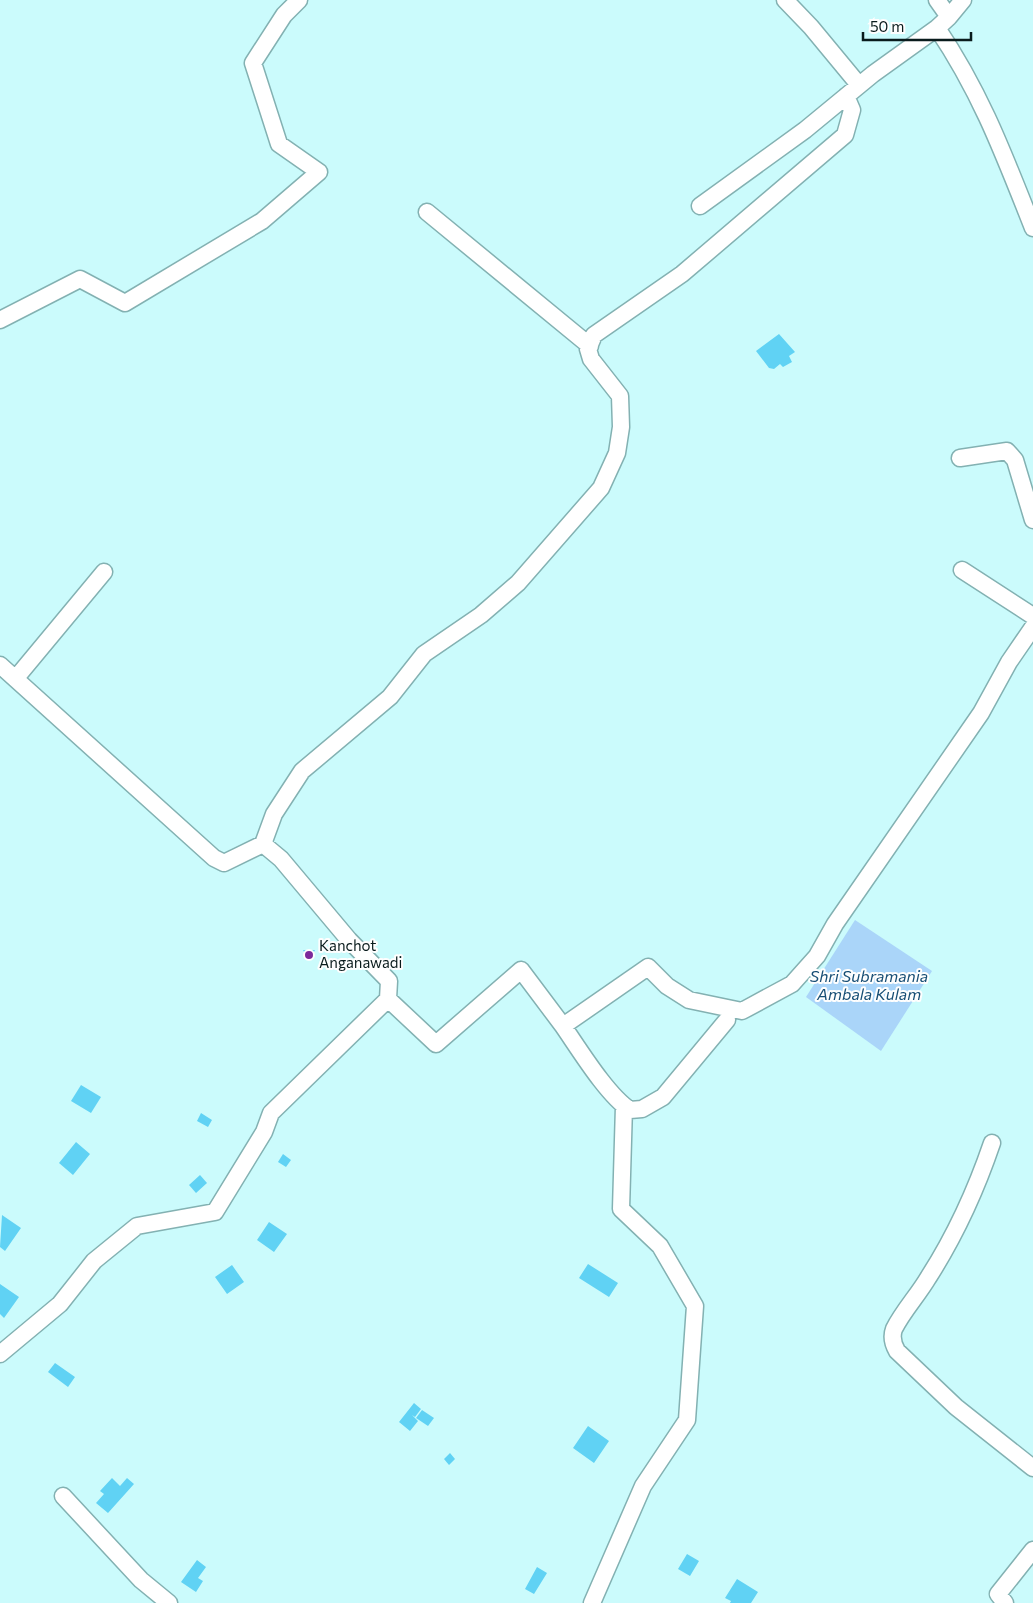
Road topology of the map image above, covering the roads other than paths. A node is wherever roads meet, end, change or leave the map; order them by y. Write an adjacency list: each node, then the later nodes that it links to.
1 (299, 0): 11 (street)
2 (785, 0): 6 (street)
3 (937, 0): 5 (street)
4 (963, 0): 5 (street)
5 (943, 22): 6 (street); 10 (street)
6 (859, 85): 7 (street)
7 (846, 96): 8 (street); 12 (street)
8 (700, 206)
9 (427, 212): 12 (street)
10 (1033, 228)
11 (0, 320)
12 (590, 346): 21 (street)
13 (960, 458): 14 (street)
14 (1033, 520)
15 (962, 570): 17 (street)
16 (104, 572): 20 (street)
17 (1033, 616)
18 (1033, 627): 24 (street)
19 (0, 665): 20 (street)
20 (16, 678): 21 (street)
21 (262, 844): 22 (street)
22 (388, 999): 24 (street); 27 (street)
23 (727, 1020): 25 (street)
24 (562, 1026): 25 (street)
25 (624, 1106): 32 (street)
26 (992, 1143): 28 (street)
27 (0, 1354)
28 (1033, 1468)
29 (63, 1496): 31 (street)
30 (1033, 1550): 33 (street)
31 (169, 1603)
32 (592, 1603)
33 (1005, 1603)

